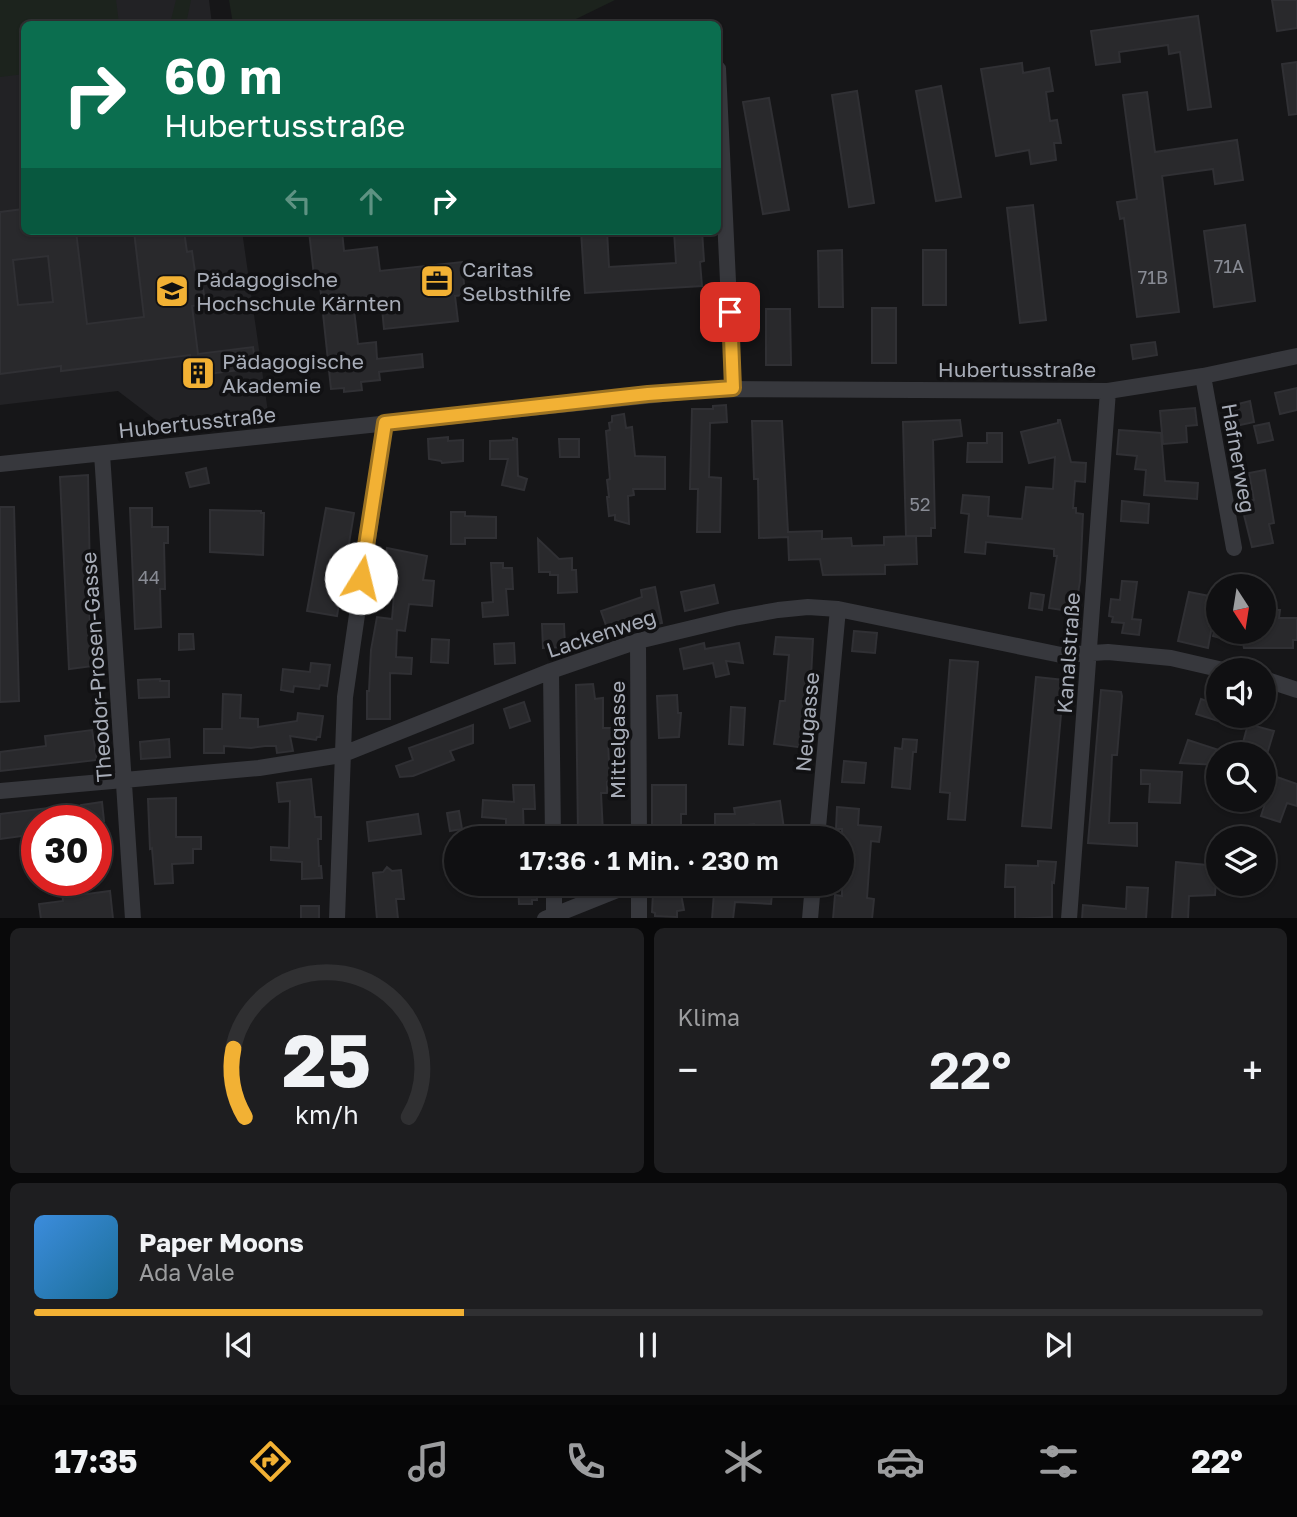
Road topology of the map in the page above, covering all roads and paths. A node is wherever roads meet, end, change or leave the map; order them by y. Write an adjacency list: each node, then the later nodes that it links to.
1 (721, 133): 4 (street)
2 (1297, 356): 3 (street, Hubertusstraße)
3 (1203, 376): 5 (street, Hubertusstraße); 9 (street, Hafnerweg)
4 (733, 388): 5 (street, Hubertusstraße); 6 (street, Hubertusstraße)
5 (1108, 391): 12 (street, Kanalstraße)
6 (385, 423): 7 (street, Hubertusstraße); 17 (street)
7 (102, 454): 8 (street, Hubertusstraße); 18 (street, Theodor-Prosen-Gasse)
8 (0, 464)
9 (1234, 548)
10 (838, 609): 11 (street, Lackenweg); 12 (street, Lackenweg); 22 (street, Neugasse)
11 (638, 640): 14 (street, Lackenweg); 21 (street, Mittelgasse)
12 (1088, 654): 13 (street, Lackenweg); 32 (street, Kanalstraße)
13 (1206, 666)
14 (551, 671): 17 (street, Lackenweg); 20 (street)
15 (1276, 683): 16 (street)
16 (1297, 690)
17 (341, 755): 18 (street, Lackenweg); 29 (street)
18 (125, 780): 19 (street, Lackenweg); 28 (street, Theodor-Prosen-Gasse)
19 (0, 791)
20 (553, 826)
21 (639, 826)
22 (818, 826)
23 (553, 896): 27 (street)
24 (603, 896): 27 (street)
25 (639, 896): 30 (street)
26 (812, 896): 31 (street)
27 (551, 917)
28 (133, 918)
29 (337, 918)
30 (639, 918)
31 (810, 918)
32 (1069, 918)

